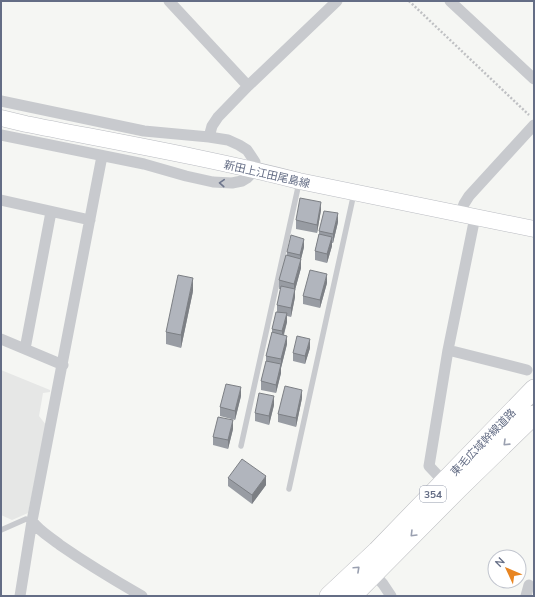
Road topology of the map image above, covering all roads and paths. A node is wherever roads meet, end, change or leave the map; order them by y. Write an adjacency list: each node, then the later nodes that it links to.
1 (169, 1): 6 (street)
2 (337, 1): 6 (street)
3 (409, 1): 9 (path)
4 (450, 1): 5 (street)
5 (534, 79)
6 (248, 86): 12 (street)
7 (1, 101): 12 (street)
8 (1, 118): 14 (main road, 新田上江田尾島線)
9 (534, 119)
10 (534, 125): 19 (street)
11 (1, 135): 13 (street)
12 (209, 137): 14 (street)
13 (102, 156): 14 (street, one-way to 13); 20 (street)
14 (255, 170): 15 (main road, 新田上江田尾島線)
15 (299, 181): 16 (main road, 新田上江田尾島線); 29 (lane)
16 (354, 192): 19 (main road, 新田上江田尾島線); 31 (lane)
17 (1, 200): 18 (street)
18 (51, 212): 20 (street); 23 (street)
19 (468, 215): 21 (main road, 新田上江田尾島線); 24 (street)
20 (90, 220): 25 (street)
21 (534, 229)
22 (1, 339): 23 (street)
23 (25, 349): 25 (street)
24 (448, 350): 26 (street); 30 (street)
25 (63, 364): 32 (street)
26 (527, 370)
27 (534, 390): 30 (highway, 東毛広域幹線道路 / 354)
28 (534, 416): 34 (highway, 東毛広域幹線道路 / 354, one-way to 34)
29 (241, 446)
30 (444, 482): 38 (highway, 東毛広域幹線道路 / 354, one-way to 30)
31 (289, 489)
32 (32, 521): 33 (lane); 36 (street); 37 (street)
33 (1, 530)
34 (374, 574): 39 (highway, 東毛広域幹線道路 / 354); 40 (street)
35 (529, 585): 41 (street)
36 (20, 596)
37 (142, 596)
38 (329, 596)
39 (352, 596)
40 (391, 596)
41 (526, 596)

